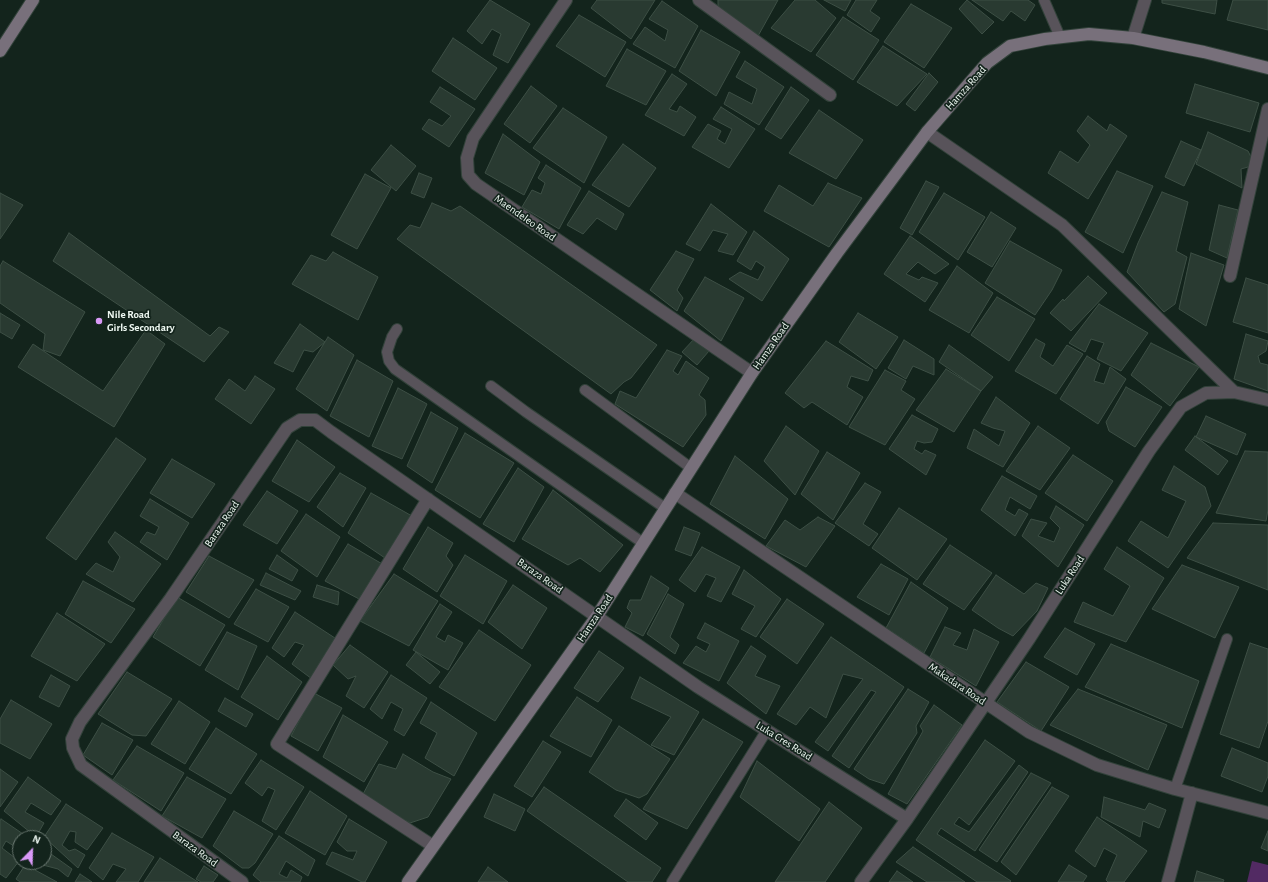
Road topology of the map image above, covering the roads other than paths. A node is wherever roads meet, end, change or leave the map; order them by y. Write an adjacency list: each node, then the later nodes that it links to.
1 (33, 0): 8 (street)
2 (566, 0): 15 (street, Maendeleo Road)
3 (698, 0): 10 (street)
4 (1044, 0): 6 (lane)
5 (1145, 0): 7 (street)
6 (1060, 37): 7 (street, Hamza Road); 12 (street, Hamza Road)
7 (1133, 38): 9 (street, Hamza Road)
8 (0, 51)
9 (1268, 68)
10 (830, 95)
11 (1268, 109): 13 (street)
12 (927, 132): 15 (street, Hamza Road); 18 (street)
13 (1230, 276)
14 (397, 329): 24 (lane)
15 (752, 373): 20 (street, Hamza Road)
16 (490, 386): 23 (lane)
17 (585, 390): 20 (lane)
18 (1234, 392): 19 (street, Luka Road); 27 (street, Luka Road)
19 (1268, 400)
20 (691, 468): 21 (street, Hamza Road)
21 (675, 493): 23 (street, Hamza Road); 27 (street, Makadara Road)
22 (428, 499): 25 (street, Baraza Road); 33 (street); 34 (street, Baraza Road)
23 (666, 508): 24 (street, Hamza Road)
24 (643, 543): 25 (street, Hamza Road)
25 (597, 616): 28 (street, Luka Cres Road); 33 (street, Hamza Road)
26 (1227, 639): 29 (lane)
27 (985, 703): 29 (street, Makadara Road); 32 (street, Luka Road)
28 (767, 730): 32 (street, Luka Cres Road); 36 (lane)
29 (1175, 789): 30 (street, Makadara Road)
30 (1192, 793): 31 (street, Makadara Road); 38 (street)
31 (1268, 813)
32 (907, 819): 37 (street)
33 (433, 846): 35 (street, Hamza Road)
34 (242, 882)
35 (408, 882)
36 (672, 882)
37 (861, 882)
38 (1168, 882)

